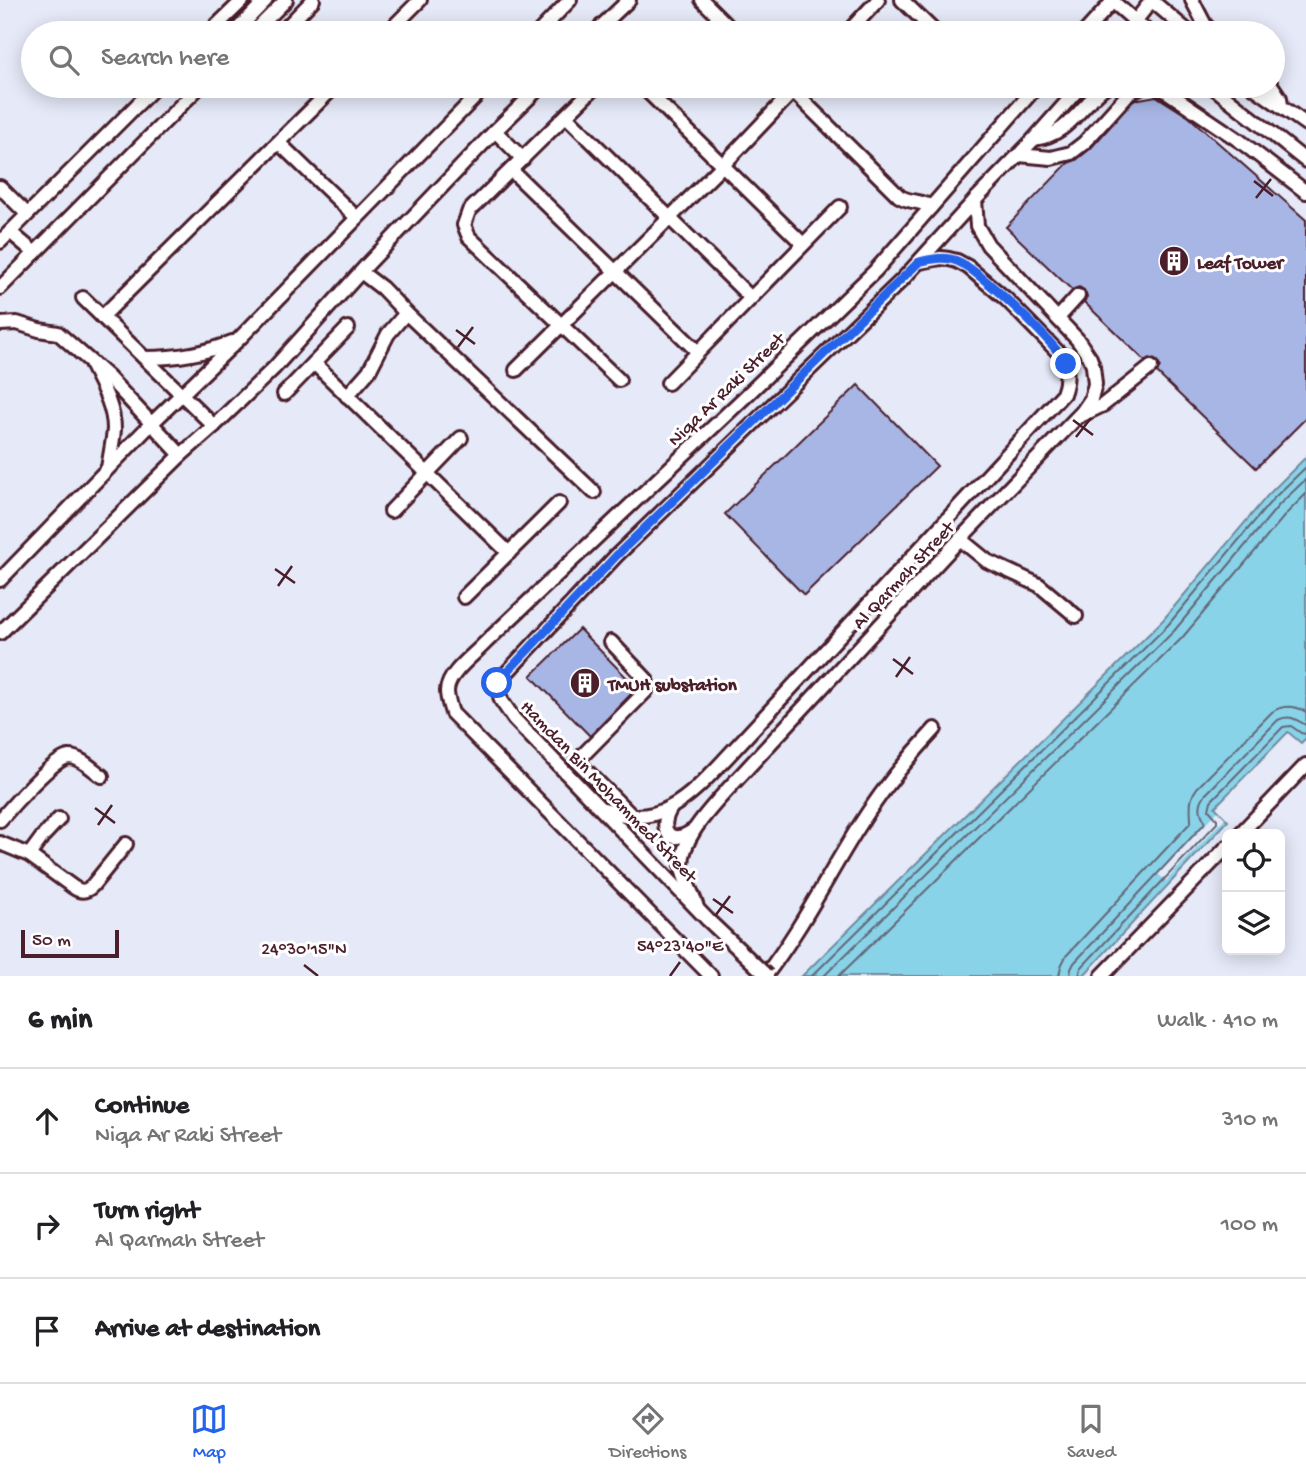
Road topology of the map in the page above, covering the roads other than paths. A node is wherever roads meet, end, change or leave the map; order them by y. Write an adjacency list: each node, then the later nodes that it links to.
1 (243, 0): 14 (street)
2 (266, 0): 15 (street)
3 (286, 0): 16 (street)
4 (313, 0): 17 (street)
5 (420, 0): 18 (street)
6 (570, 0): 19 (street)
7 (629, 0): 20 (street)
8 (702, 0): 21 (street)
9 (878, 0): 22 (street)
10 (902, 0): 23 (street)
11 (1151, 0): 26 (street); 27 (street)
12 (1192, 0): 28 (street)
13 (1112, 1): 24 (street); 25 (street)
14 (221, 21)
15 (246, 21)
16 (265, 21)
17 (293, 21)
18 (399, 21)
19 (550, 21)
20 (607, 21)
21 (723, 21)
22 (858, 21)
23 (924, 21)
24 (1094, 21)
25 (1134, 21)
26 (1136, 21)
27 (1176, 21)
28 (1203, 21)
29 (144, 98): 62 (street)
30 (188, 98): 68 (street)
31 (323, 98): 51 (street)
32 (474, 98): 63 (street)
33 (529, 98): 49 (street)
34 (584, 98): 47 (street)
35 (654, 98): 55 (street)
36 (784, 98): 55 (street)
37 (803, 98): 61 (street)
38 (1027, 98): 61 (street, Niqa Ar Raki Street)
39 (1070, 98): 50 (street)
40 (1094, 98): 50 (street)
41 (1124, 98): 52 (street)
42 (1176, 98): 58 (street)
43 (1227, 98): 54 (street)
44 (1269, 98): 46 (street)
45 (1280, 98): 46 (street)
46 (1281, 106): 48 (street)
47 (566, 116): 53 (street); 64 (street)
48 (1306, 124)
49 (495, 131): 53 (street); 70 (street)
50 (1034, 139): 52 (street)
51 (279, 143): 63 (street); 79 (street)
52 (1019, 155): 59 (street)
53 (523, 159): 56 (street)
54 (1306, 161)
55 (723, 165): 64 (street); 67 (street)
56 (511, 170): 71 (street); 82 (street)
57 (0, 187): 62 (street)
58 (1306, 192)
59 (975, 200): 69 (street); 72 (street, Al Qarmah Street)
60 (840, 207): 67 (street)
61 (932, 208): 128 (street, Niqa Ar Raki Street)
62 (27, 214): 65 (street)
63 (357, 218): 84 (street)
64 (670, 218): 71 (street); 76 (street)
65 (10, 232): 66 (street); 68 (street)
66 (0, 242)
67 (803, 244): 76 (street)
68 (34, 253): 73 (street)
69 (919, 262): 77 (street, Al Qarmah Street); 117 (street, Hamdan Bin Mohammed Street)
70 (363, 269): 78 (street); 98 (street)
71 (616, 272): 82 (street); 85 (street)
72 (1004, 275): 77 (street, Al Qarmah Street); 80 (street, Al Qarmah Street)
73 (1, 286)
74 (1078, 296): 80 (street)
75 (83, 298): 79 (street)
76 (751, 298): 85 (street)
77 (1006, 299): 116 (street, Al Qarmah Street)
78 (406, 313): 95 (street); 103 (street)
79 (102, 317): 86 (street)
80 (1058, 318): 96 (street, Al Qarmah Street)
81 (0, 324): 87 (street)
82 (562, 325): 90 (street); 91 (street)
83 (348, 328): 88 (street)
84 (239, 339): 86 (street); 93 (street)
85 (698, 352): 92 (street)
86 (145, 358): 93 (street)
87 (89, 360): 97 (street); 101 (street)
88 (314, 363): 94 (street); 95 (street)
89 (1151, 367): 96 (street)
90 (516, 370)
91 (619, 380)
92 (668, 383)
93 (182, 394): 97 (street); 98 (street)
94 (284, 394)
95 (347, 396): 102 (street)
96 (1076, 417): 106 (street, Al Qarmah Street)
97 (152, 423): 100 (street); 101 (street)
98 (214, 426): 100 (street)
99 (461, 438): 102 (street)
100 (181, 455): 111 (street)
101 (108, 468): 108 (street)
102 (427, 473): 105 (street); 107 (street)
103 (594, 492)
104 (559, 503): 107 (street)
105 (391, 511)
106 (960, 539): 110 (street); 122 (street, Al Qarmah Street)
107 (509, 553): 109 (street)
108 (0, 580)
109 (464, 597)
110 (1076, 616)
111 (0, 633)
112 (611, 642): 118 (street)
113 (935, 729): 129 (street)
114 (1306, 765): 121 (street)
115 (102, 776): 120 (street)
116 (671, 808): 118 (street, Al Qarmah Street); 122 (street)
117 (602, 809): 118 (street, Al Qarmah Street); 127 (street, Hamdan Bin Mohammed Street)
118 (633, 817)
119 (59, 818): 126 (street)
120 (0, 820)
121 (1245, 829)
122 (695, 830): 127 (street, Al Qarmah Street)
123 (0, 843): 126 (street)
124 (126, 844): 126 (street)
125 (1222, 852): 130 (street)
126 (29, 855)
127 (698, 910): 129 (street, Hamdan Bin Mohammed Street, bridge)
128 (710, 976)
129 (766, 976)
130 (1102, 976)

